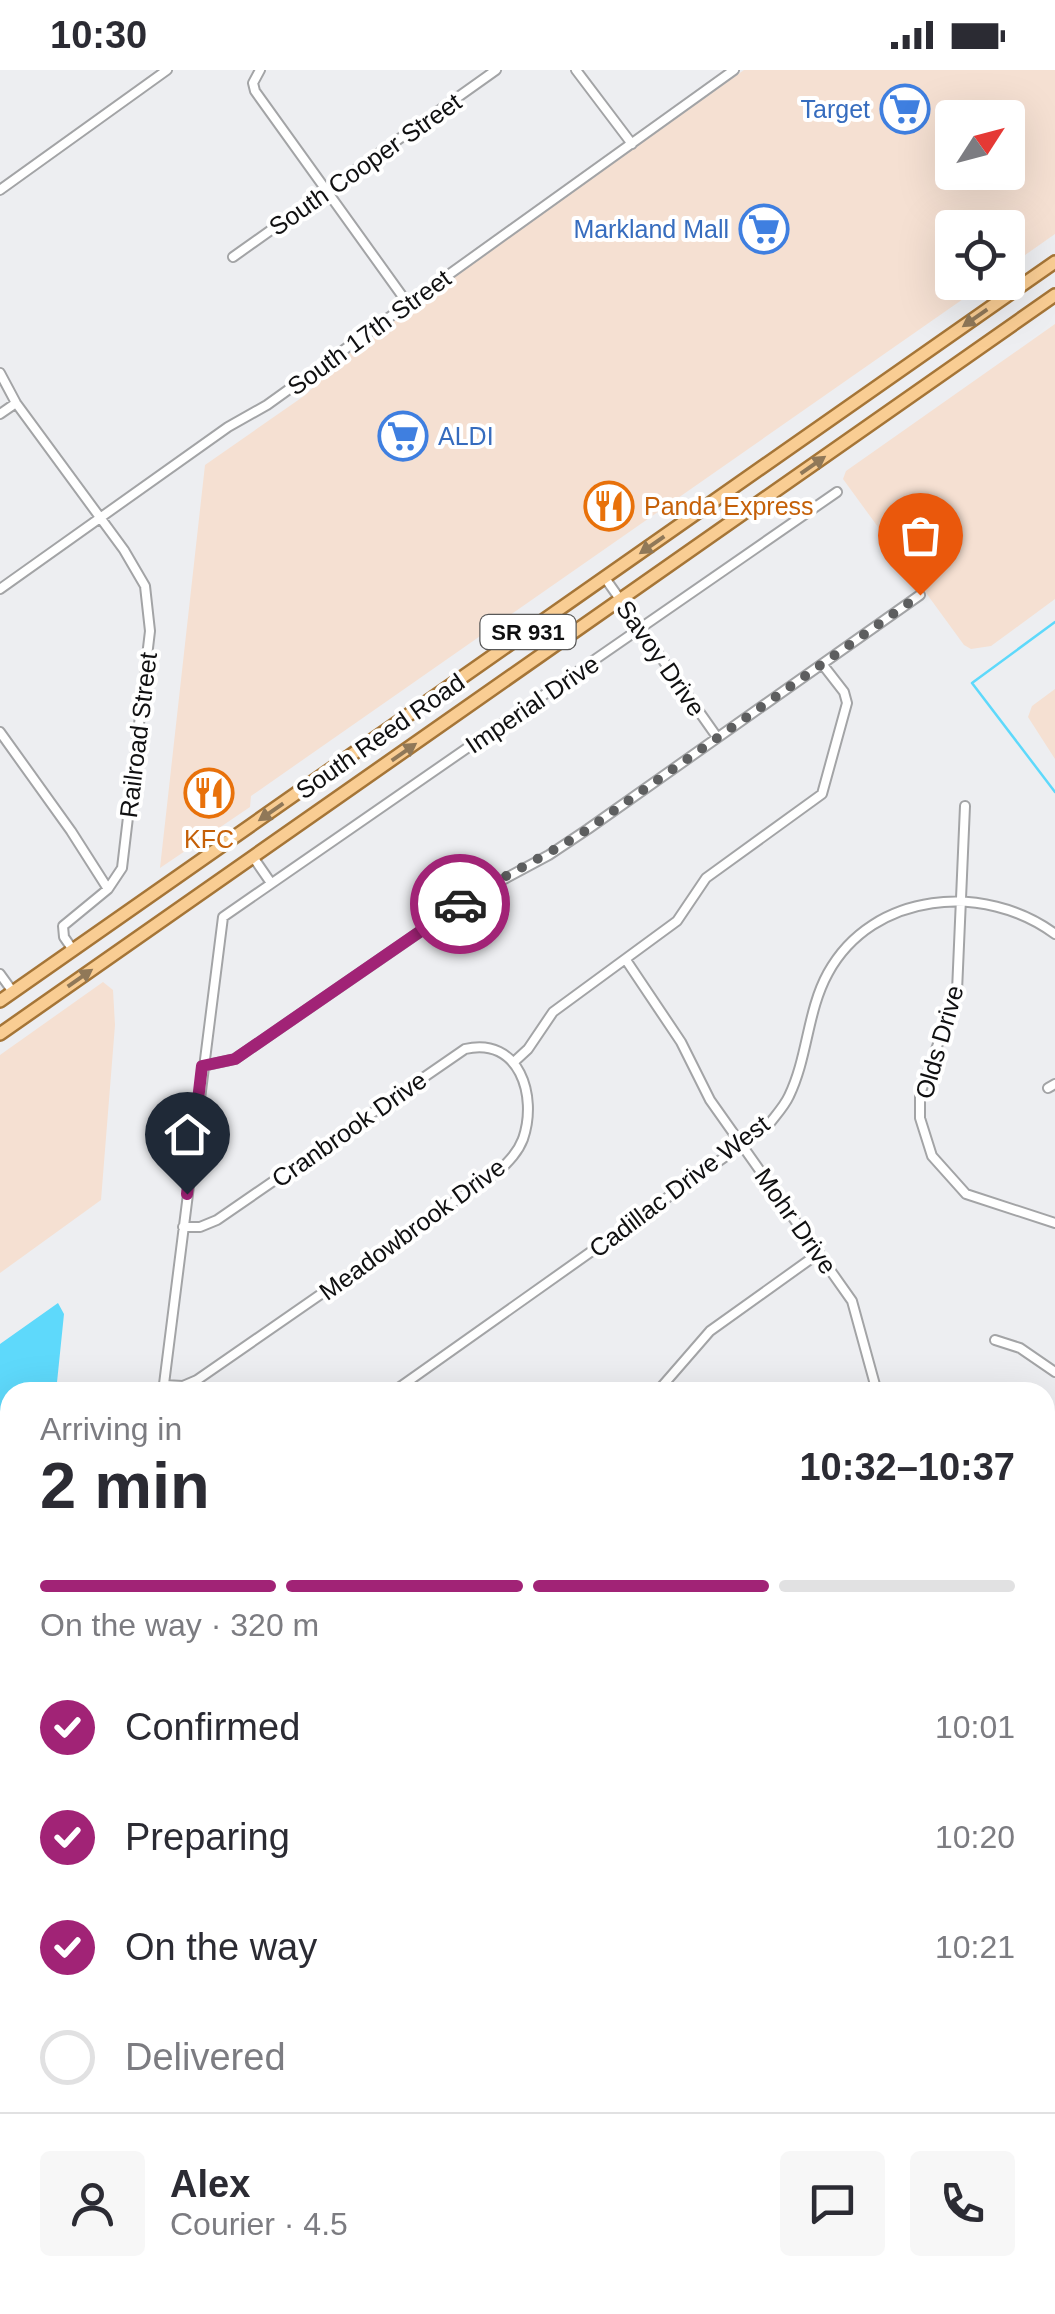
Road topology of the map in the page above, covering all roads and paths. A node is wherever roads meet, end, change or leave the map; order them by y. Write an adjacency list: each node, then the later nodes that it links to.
1 (167, 70): 7 (street)
2 (260, 70): 8 (street)
3 (496, 70): 8 (street, South Cooper Street)
4 (576, 70): 6 (street)
5 (734, 70): 6 (street, South 17th Street)
6 (632, 144): 12 (street, South 17th Street)
7 (0, 190)
8 (326, 192): 9 (street, South Cooper Street); 12 (street)
9 (233, 257)
10 (1055, 262): 18 (main road, South Reed Road / SR 931, one-way to 18)
11 (1055, 295): 21 (main road, South Reed Road / SR 931, one-way to 11)
12 (408, 304): 17 (street, South 17th Street)
13 (0, 373): 14 (street)
14 (16, 402): 15 (street); 17 (street)
15 (0, 414)
16 (837, 492): 22 (street, Imperial Drive)
17 (100, 518): 19 (street, South 17th Street); 29 (street, Railroad Street)
18 (605, 578): 21 (street, Savoy Drive); 32 (main road, South Reed Road / SR 931, one-way to 32)
19 (0, 588)
20 (920, 595): 23 (street)
21 (620, 600): 22 (street, Savoy Drive); 27 (main road, South Reed Road / SR 931, one-way to 21)
22 (640, 630): 25 (street, Savoy Drive); 28 (street, Imperial Drive)
23 (823, 665): 25 (street); 33 (street)
24 (0, 732): 29 (street)
25 (717, 737): 39 (street)
26 (965, 806): 30 (street, Olds Drive)
27 (253, 857): 28 (street); 37 (main road, South Reed Road / SR 931, one-way to 27)
28 (271, 883): 39 (street, Imperial Drive)
29 (108, 889): 32 (street)
30 (960, 900): 31 (street, Cadillac Drive West); 40 (street, Cadillac Drive West); 41 (street, Olds Drive)
31 (1055, 934)
32 (73, 950): 35 (main road, South Reed Road / SR 931)
33 (626, 960): 38 (street); 40 (street, Mohr Drive)
34 (0, 974): 35 (street)
35 (13, 992): 36 (main road, South Reed Road / SR 931)
36 (0, 1002)
37 (0, 1034)
38 (515, 1061): 42 (street, Cranbrook Drive); 47 (street, Meadowbrook Drive)
39 (202, 1066): 42 (street)
40 (743, 1146): 43 (street, Mohr Drive); 48 (street, Cadillac Drive West)
41 (1055, 1223)
42 (183, 1227): 46 (street)
43 (819, 1253): 49 (street); 50 (street, Mohr Drive)
44 (995, 1340): 45 (street)
45 (1055, 1372)
46 (165, 1382)
47 (192, 1382)
48 (415, 1382)
49 (666, 1382)
50 (875, 1382)

